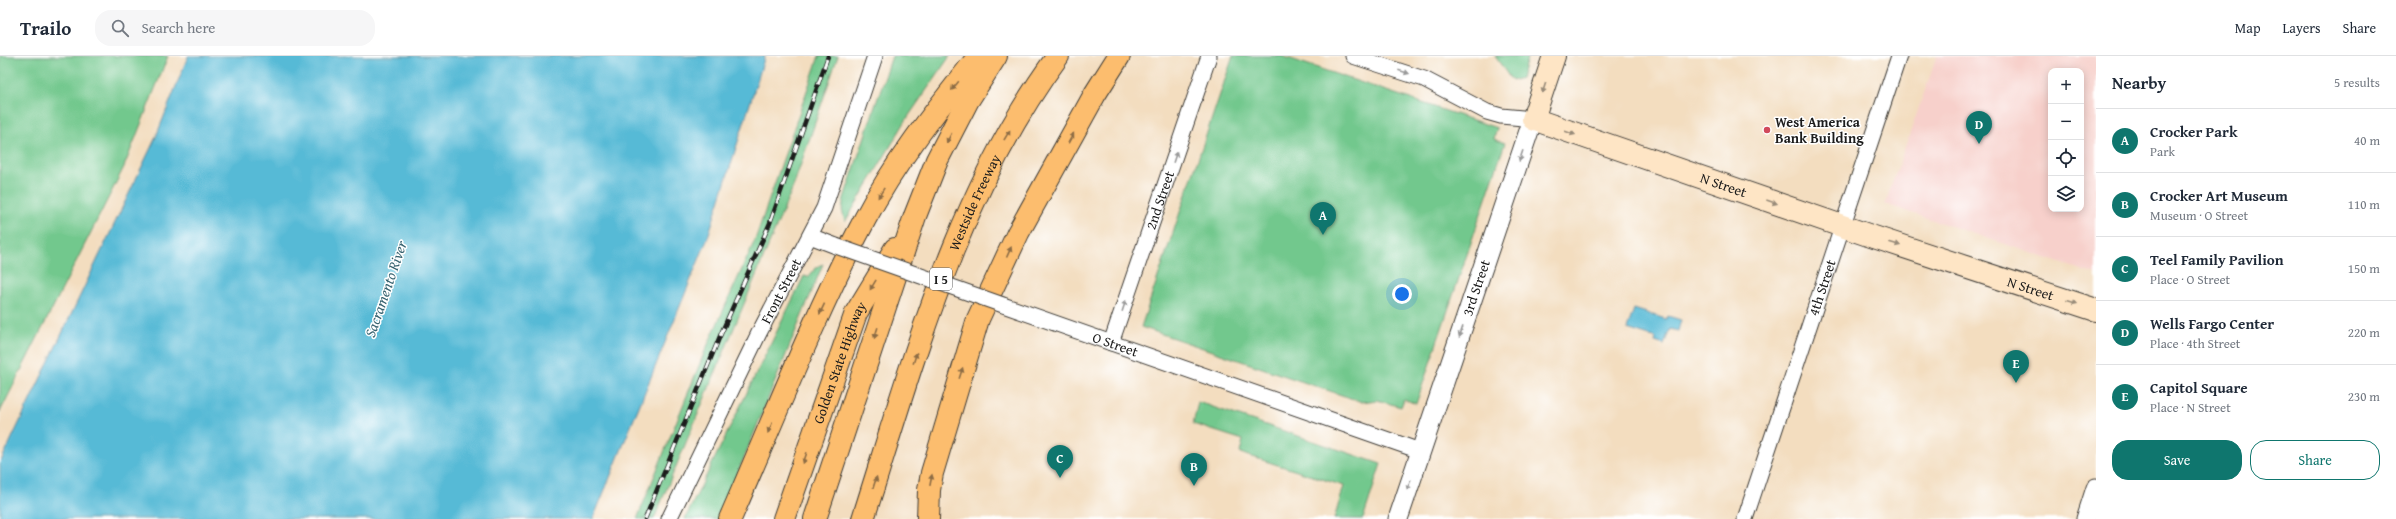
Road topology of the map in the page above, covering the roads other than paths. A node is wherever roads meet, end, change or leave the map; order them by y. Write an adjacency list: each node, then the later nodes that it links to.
1 (875, 56): 13 (street, Front Street)
2 (979, 56): 19 (highway, one-way to 19)
3 (996, 56): 11 (highway, one-way to 11)
4 (1058, 56): 22 (highway, Westside Freeway / I 5, one-way to 4)
5 (1120, 56): 23 (highway, one-way to 5)
6 (1209, 56): 15 (street, 2nd Street, one-way to 6)
7 (1353, 56): 10 (street, N Street, one-way to 10)
8 (1554, 56): 10 (main road, 3rd Street, one-way to 10)
9 (1899, 56): 12 (street, 4th Street)
10 (1533, 119): 12 (main road, N Street, one-way to 12); 16 (street, 3rd Street, one-way to 16)
11 (915, 216): 20 (highway, Golden State Highway, one-way to 20); 21 (highway, one-way to 21)
12 (1841, 225): 14 (main road, N Street, one-way to 14); 25 (street, 4th Street)
13 (810, 236): 15 (street, O Street, bridge); 18 (street, Front Street)
14 (2096, 310)
15 (1111, 343): 16 (street, O Street)
16 (1420, 451): 24 (street, 3rd Street, one-way to 24)
17 (2096, 488): 26 (street)
18 (669, 519)
19 (730, 519)
20 (784, 519)
21 (815, 519)
22 (864, 519)
23 (928, 519)
24 (1398, 519)
25 (1745, 519)
26 (2086, 519)

